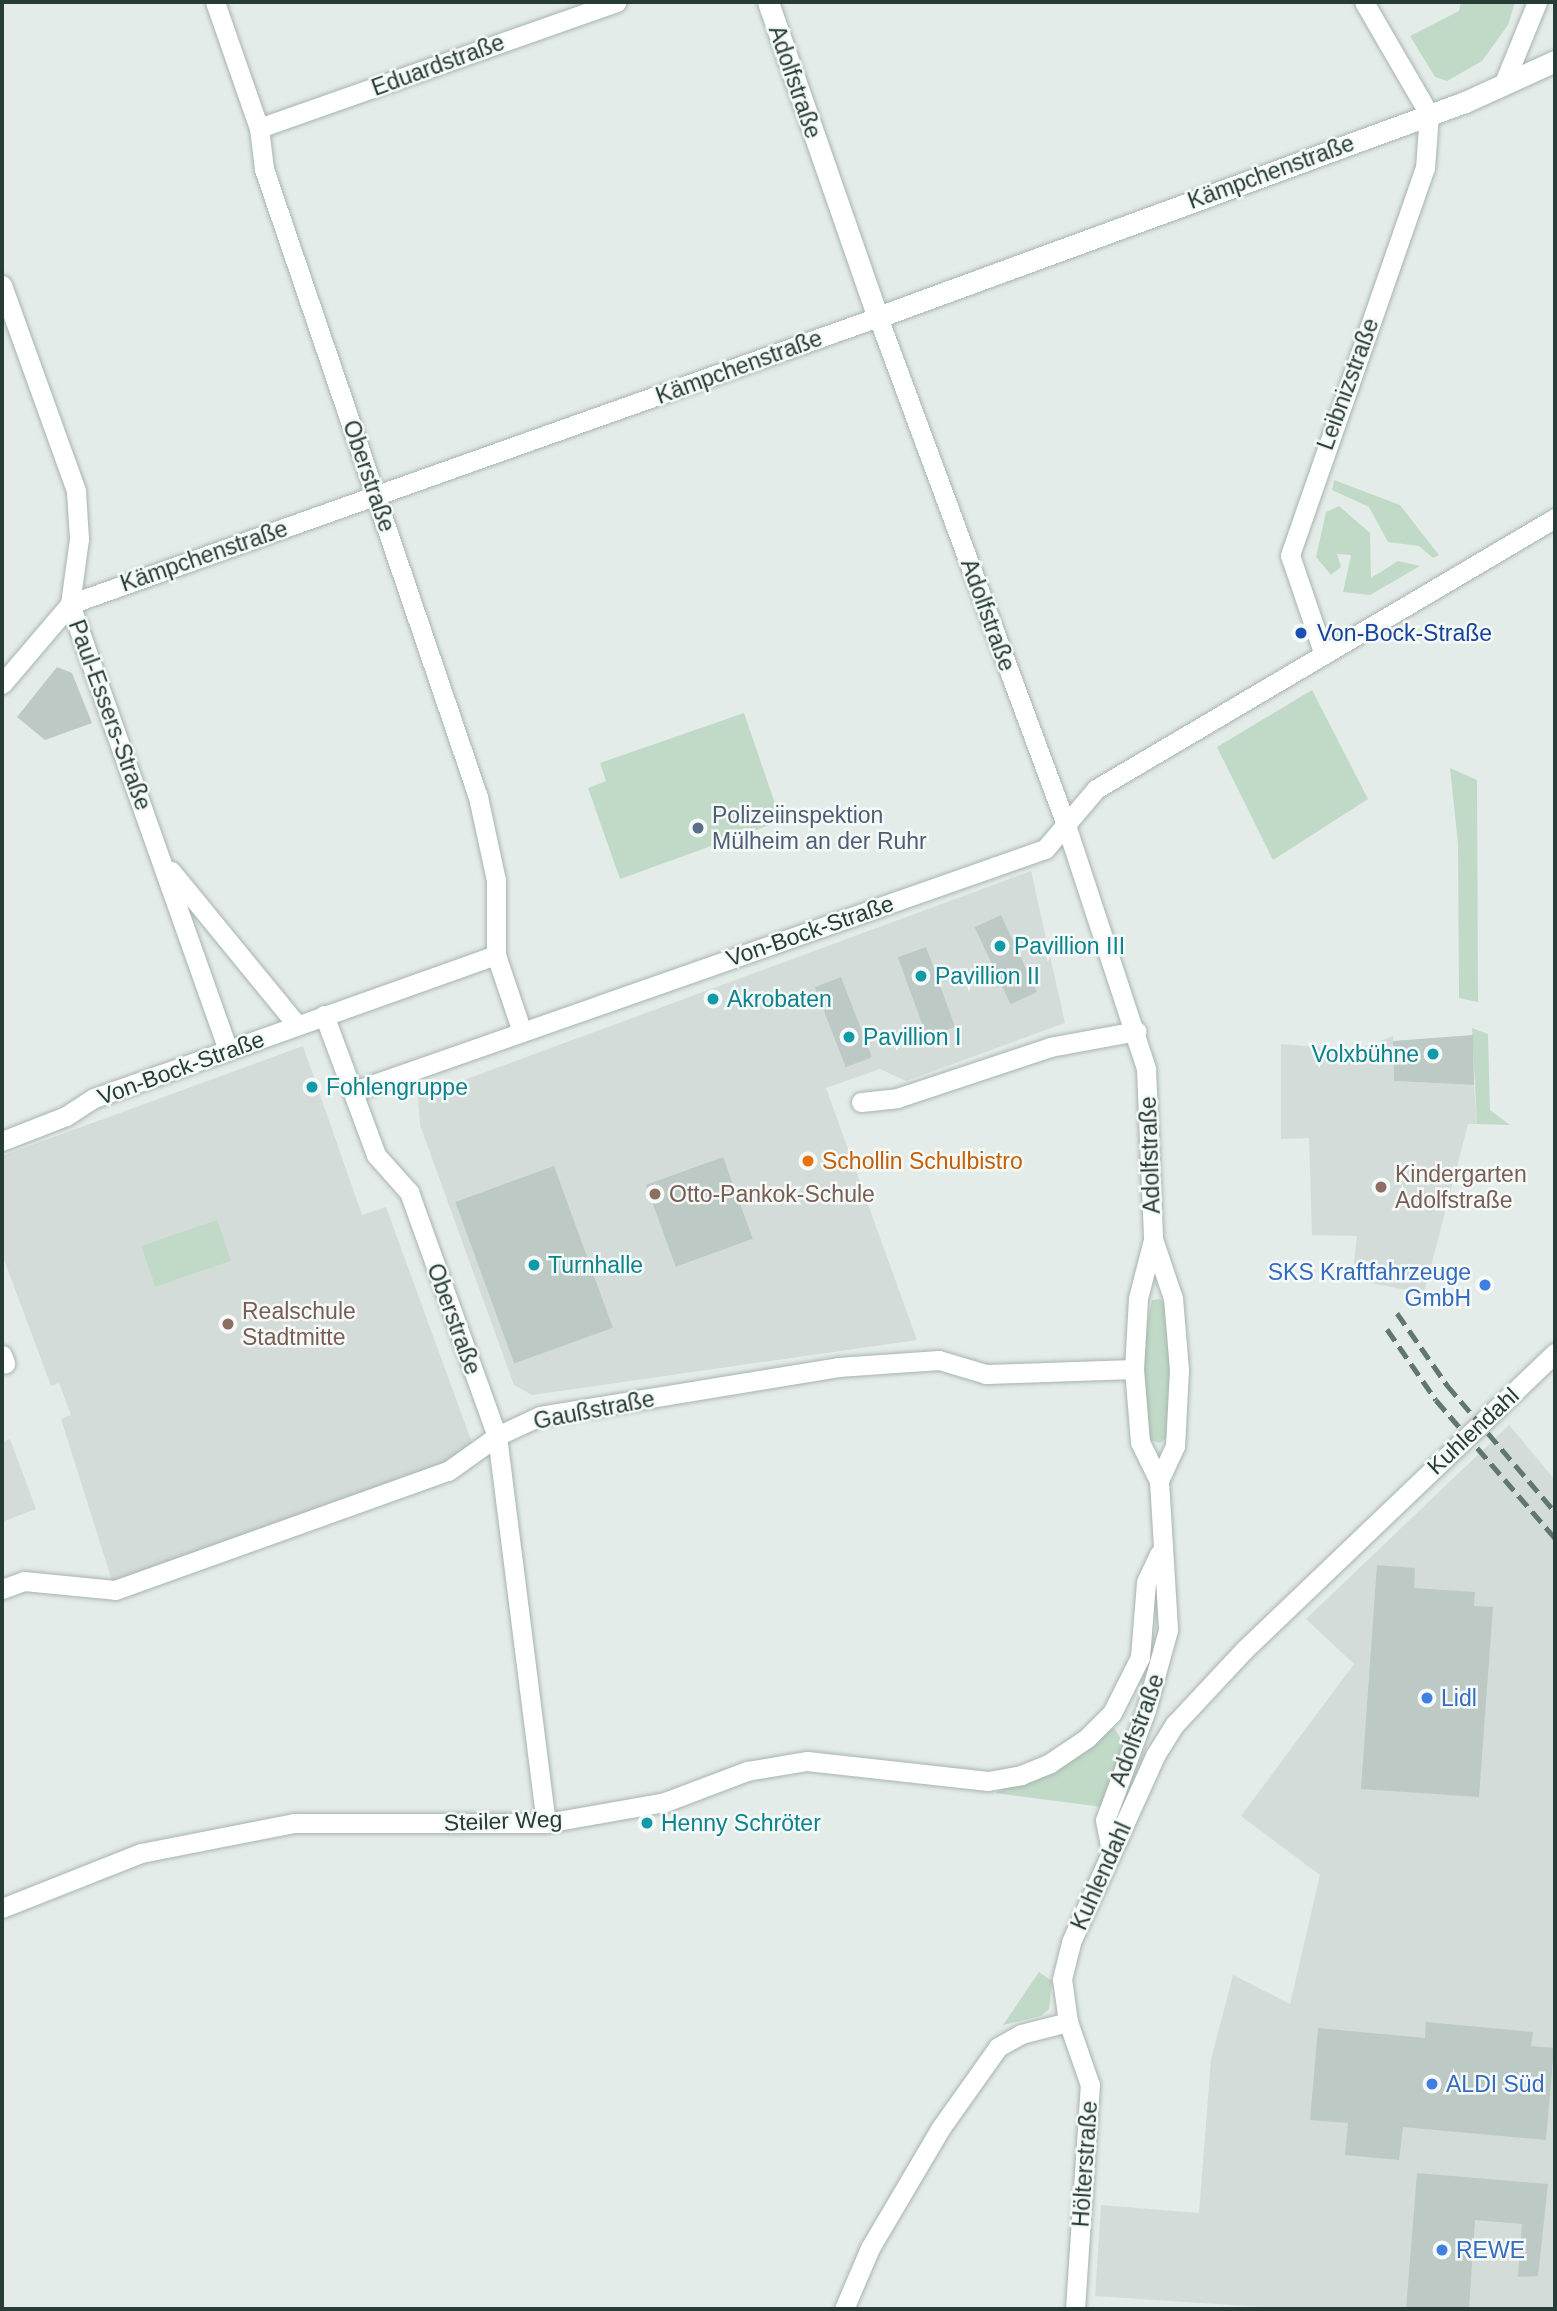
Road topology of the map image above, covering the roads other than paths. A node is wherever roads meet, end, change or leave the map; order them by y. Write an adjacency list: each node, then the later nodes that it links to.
1 (215, 2): 9 (street, Oberstraße)
2 (616, 2): 9 (street, Eduardstraße)
3 (768, 2): 11 (street, Adolfstraße)
4 (1364, 2): 8 (street)
5 (1537, 2): 7 (street)
6 (1555, 61): 7 (street, Kämpchenstraße)
7 (1503, 85): 8 (street, Kämpchenstraße)
8 (1429, 114): 11 (street, Kämpchenstraße); 15 (street, Leibnizstraße)
9 (259, 128): 12 (street, Oberstraße)
10 (2, 285): 14 (street, Paul-Essers-Straße)
11 (878, 317): 12 (street, Kämpchenstraße); 17 (street, Adolfstraße)
12 (376, 496): 14 (street, Kämpchenstraße); 19 (street, Oberstraße)
13 (1555, 518): 15 (street, Von-Bock-Straße)
14 (70, 604): 16 (street); 18 (street, Paul-Essers-Straße)
15 (1323, 652): 17 (street, Von-Bock-Straße)
16 (2, 684)
17 (1065, 822): 22 (street, Adolfstraße); 23 (street, Von-Bock-Straße)
18 (163, 862): 21 (street, Paul-Essers-Straße); 24 (street, Paul-Essers-Straße)
19 (496, 955): 20 (street); 23 (street, Oberstraße)
20 (324, 1016): 21 (street, Von-Bock-Straße); 25 (street, Oberstraße)
21 (297, 1025): 24 (street, Von-Bock-Straße)
22 (1137, 1031): 26 (street); 28 (street, Adolfstraße)
23 (522, 1032): 25 (street, Von-Bock-Straße)
24 (228, 1051): 27 (street, Von-Bock-Straße)
25 (354, 1091): 31 (street, Oberstraße)
26 (861, 1102)
27 (2, 1141)
28 (1153, 1239): 30 (street, Adolfstraße); 32 (street, Adolfstraße)
29 (1555, 1353): 36 (street, Kuhlendahl)
30 (1134, 1369): 31 (street, Gaußstraße); 32 (street, Adolfstraße)
31 (497, 1436): 34 (street, Gaußstraße); 35 (street, Oberstraße)
32 (1159, 1481): 33 (street, Adolfstraße)
33 (1160, 1553): 35 (street, Steiler Weg); 36 (street, Adolfstraße)
34 (2, 1589)
35 (546, 1823): 37 (street, Steiler Weg)
36 (1111, 1852): 38 (street, Kuhlendahl)
37 (2, 1908)
38 (1068, 2022): 39 (street); 40 (street, Hölterstraße)
39 (844, 2309)
40 (1075, 2309)

